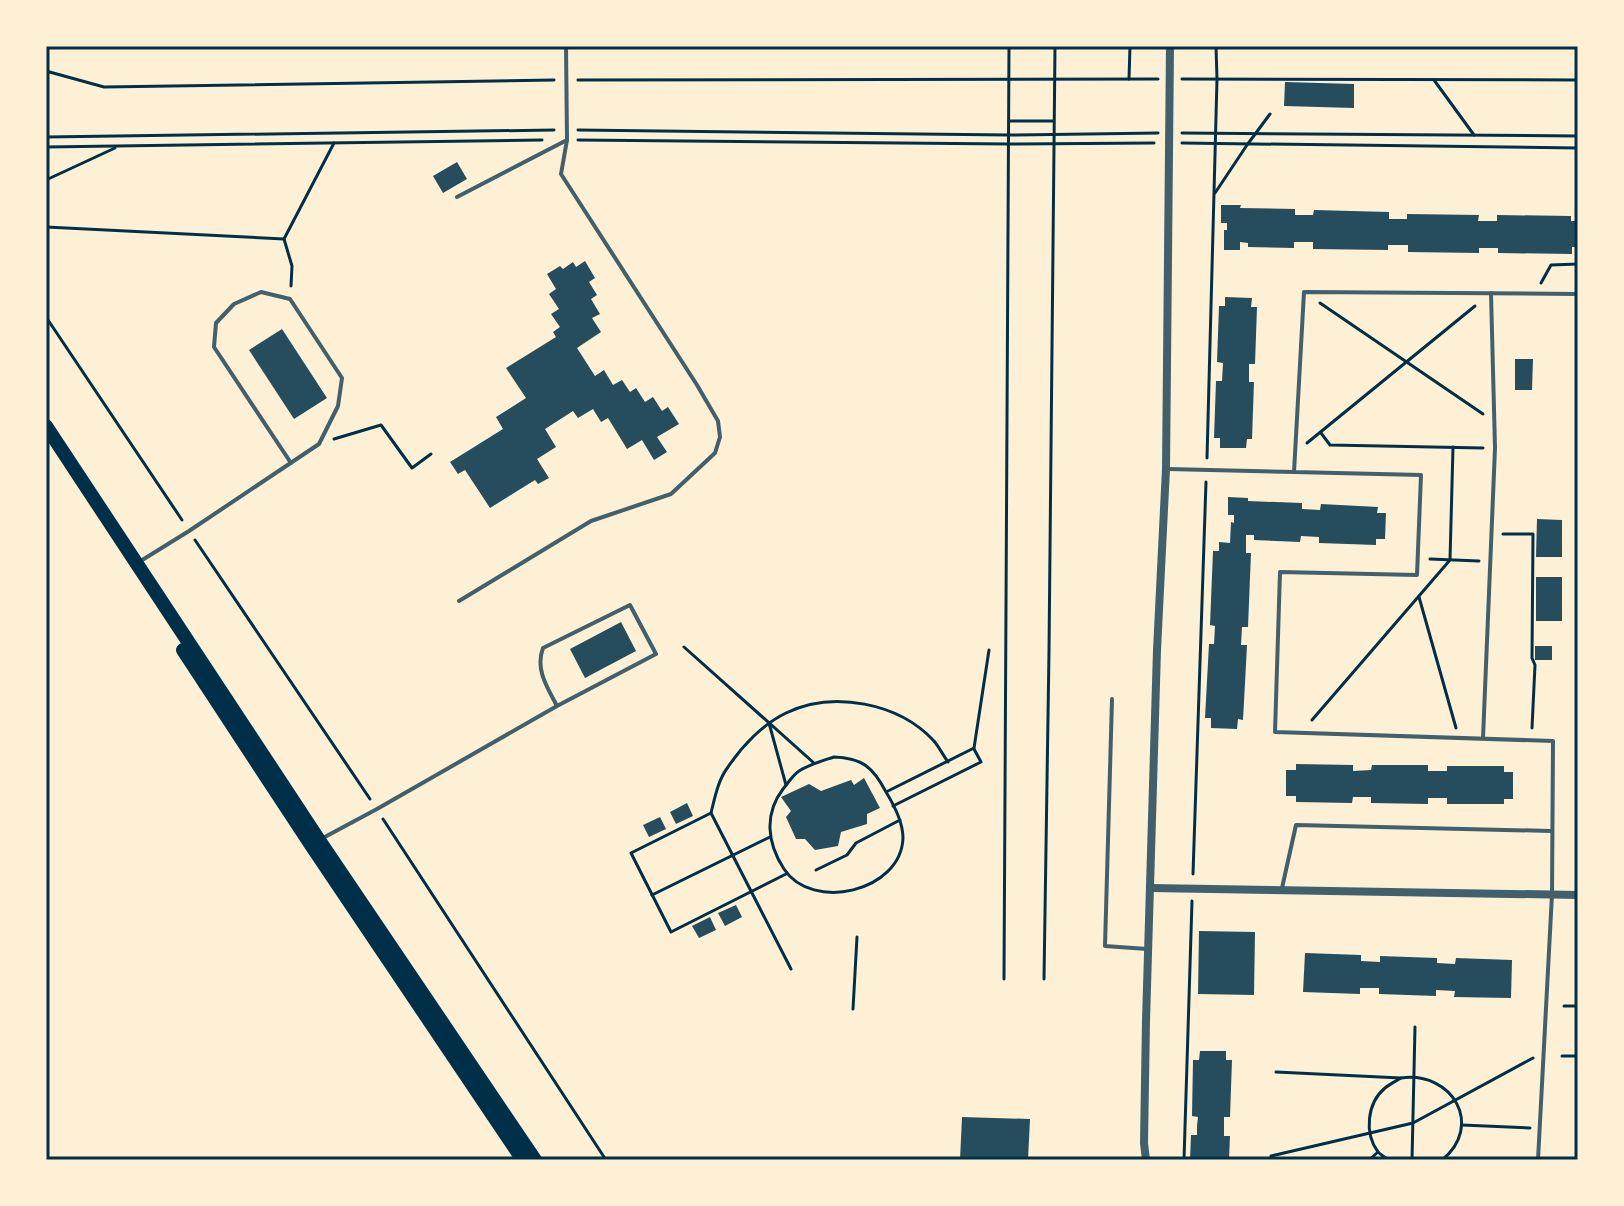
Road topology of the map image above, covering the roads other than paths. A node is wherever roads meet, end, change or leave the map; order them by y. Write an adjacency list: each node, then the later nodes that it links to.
1 (566, 46): 3 (lane)
2 (1170, 46): 10 (street)
3 (567, 140): 4 (lane); 13 (lane)
4 (457, 197)
5 (1491, 293): 6 (lane); 11 (lane); 16 (lane)
6 (1578, 294)
7 (46, 426): 12 (highway)
8 (46, 443): 24 (highway)
9 (291, 463): 9 (lane); 12 (lane)
10 (1166, 469): 11 (lane); 19 (street)
11 (1294, 472): 16 (lane)
12 (137, 563): 18 (highway)
13 (459, 601)
14 (1112, 699): 23 (lane)
15 (557, 706): 15 (lane); 18 (lane)
16 (1483, 738): 17 (lane)
17 (1552, 831): 20 (lane); 21 (lane)
18 (319, 840): 25 (highway)
19 (1150, 888): 20 (street); 23 (street)
20 (1281, 890): 21 (street)
21 (1552, 894): 22 (street); 27 (lane)
22 (1578, 895)
23 (1148, 949): 26 (street)
24 (523, 1160)
25 (535, 1160)
26 (1146, 1160)
27 (1538, 1160)

